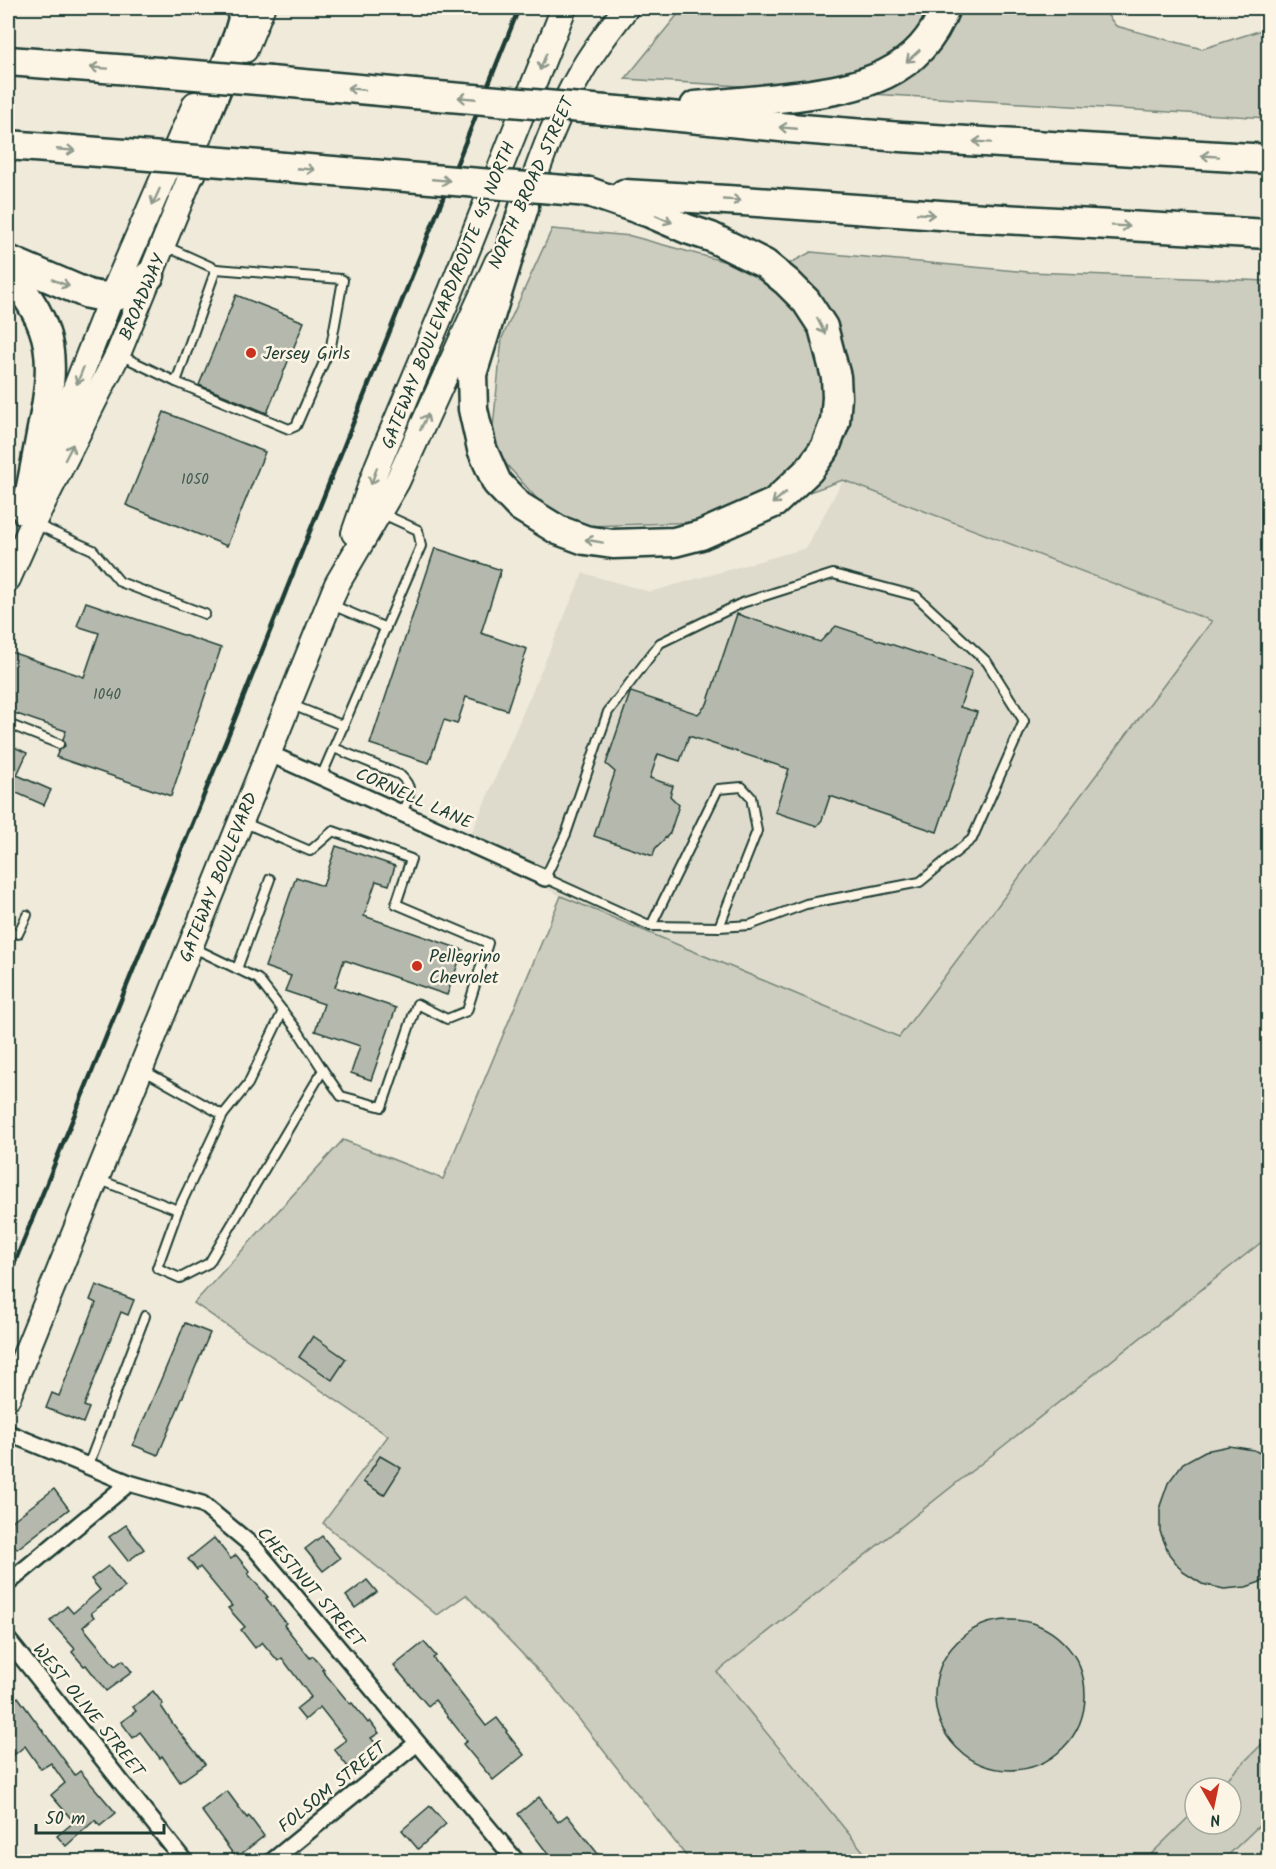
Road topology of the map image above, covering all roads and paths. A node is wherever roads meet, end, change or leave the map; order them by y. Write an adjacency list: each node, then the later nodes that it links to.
1 (236, 8): 22 (main road, BROADWAY, one-way to 22)
2 (241, 8): 11 (highway)
3 (262, 8): 11 (main road, BROADWAY)
4 (564, 8): 30 (main road, GATEWAY BOULEVARD/ROUTE 45 NORTH, one-way to 30)
5 (626, 8): 13 (main road, NORTH BROAD STREET)
6 (945, 8): 8 (highway, one-way to 8)
7 (8, 61): 8 (highway, one-way to 7, bridge)
8 (630, 112): 10 (highway, one-way to 8)
9 (8, 145): 12 (highway, one-way to 12, bridge)
10 (1269, 159)
11 (191, 173): 17 (main road, BROADWAY)
12 (589, 192): 13 (highway, one-way to 13); 14 (highway, one-way to 14)
13 (524, 207): 24 (main road, NORTH BROAD STREET)
14 (1186, 229): 15 (highway); 16 (highway)
15 (1269, 234)
16 (1269, 238)
17 (163, 245): 19 (lane); 21 (main road, BROADWAY)
18 (8, 260): 22 (highway, one-way to 22)
19 (216, 269): 25 (lane); 25 (lane)
20 (8, 274): 27 (highway)
21 (150, 275): 22 (highway); 23 (main road, BROADWAY)
22 (111, 298): 27 (main road, BROADWAY, one-way to 27)
23 (118, 354): 25 (lane); 27 (main road, BROADWAY, one-way to 23)
24 (449, 367): 26 (main road, GATEWAY BOULEVARD, one-way to 24)
25 (176, 382)
26 (379, 512): 30 (main road, GATEWAY BOULEVARD); 32 (lane)
27 (28, 518): 28 (main road, BROADWAY); 29 (main road, BROADWAY); 31 (lane)
28 (8, 566)
29 (8, 579)
30 (333, 594): 32 (lane); 33 (main road, GATEWAY BOULEVARD)
31 (205, 614)
32 (386, 628): 35 (lane)
33 (288, 703): 35 (lane); 38 (main road, GATEWAY BOULEVARD)
34 (8, 724): 36 (lane)
35 (344, 726): 37 (lane)
36 (59, 744)
37 (334, 748): 39 (lane); 40 (lane)
38 (268, 753): 39 (street, CORNELL LANE); 41 (main road, GATEWAY BOULEVARD)
39 (321, 777): 40 (street, CORNELL LANE)
40 (402, 814): 42 (street, CORNELL LANE)
41 (241, 822): 48 (main road, GATEWAY BOULEVARD); 52 (lane)
42 (545, 878): 45 (lane); 46 (lane)
43 (270, 879): 49 (lane)
44 (27, 915): 47 (lane)
45 (651, 926): 46 (lane); 46 (lane)
46 (719, 927)
47 (8, 930)
48 (190, 946): 49 (lane); 51 (main road, GATEWAY BOULEVARD)
49 (237, 969): 50 (lane)
50 (283, 1011): 52 (lane); 53 (lane)
51 (140, 1069): 53 (lane); 54 (main road, GATEWAY BOULEVARD)
52 (323, 1070): 55 (lane)
53 (223, 1115): 55 (lane)
54 (95, 1179): 55 (lane); 57 (main road, GATEWAY BOULEVARD)
55 (178, 1210)
56 (145, 1316): 59 (lane)
57 (8, 1397)
58 (8, 1433): 59 (street, CHESTNUT STREET)
59 (88, 1466): 60 (street, CHESTNUT STREET)
60 (129, 1483): 61 (street); 63 (street, CHESTNUT STREET)
61 (8, 1582)
62 (8, 1640): 64 (street, WEST OLIVE STREET)
63 (417, 1743): 65 (street, FOLSOM STREET); 66 (street, CHESTNUT STREET)
64 (185, 1862)
65 (271, 1862)
66 (517, 1862)

